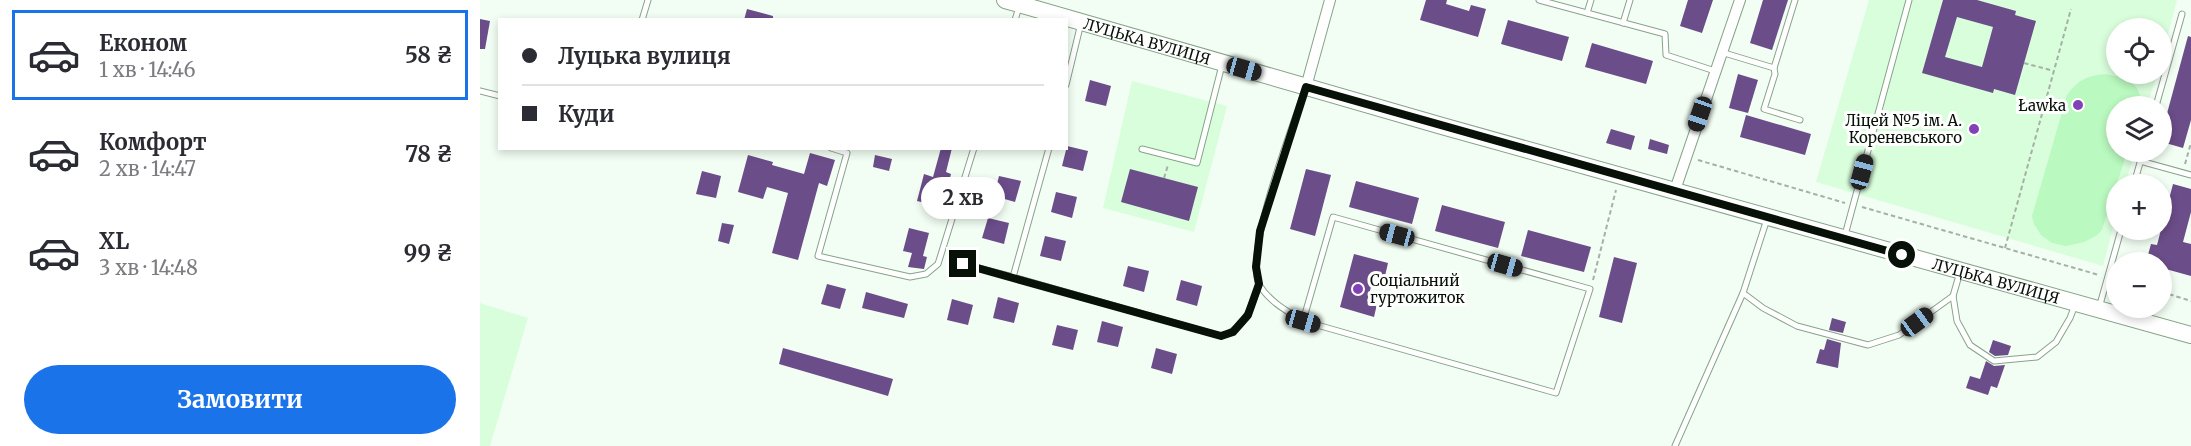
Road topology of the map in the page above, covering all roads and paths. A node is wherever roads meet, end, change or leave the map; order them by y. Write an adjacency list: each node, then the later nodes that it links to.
1 (648, 0): 13 (lane)
2 (1329, 0): 25 (street)
3 (1539, 0): 11 (lane)
4 (1591, 0): 11 (lane)
5 (1630, 0): 17 (lane)
6 (1740, 0): 18 (street)
7 (1795, 0): 21 (lane)
8 (1909, 0): 43 (lane)
9 (1013, 8): 14 (main road, ЛУЦЬКА ВУЛИЦЯ)
10 (2071, 9): 23 (path)
11 (1587, 13): 17 (lane)
12 (2182, 14): 28 (lane)
13 (643, 18)
14 (1062, 18)
15 (1068, 19): 16 (main road, ЛУЦЬКА ВУЛИЦЯ)
16 (1081, 22): 19 (main road, ЛУЦЬКА ВУЛИЦЯ); 24 (lane)
17 (1623, 23): 22 (lane)
18 (1721, 52): 21 (lane); 22 (street)
19 (1223, 63): 25 (main road, ЛУЦЬКА ВУЛИЦЯ); 35 (lane)
20 (2024, 63): 23 (path)
21 (1774, 68): 29 (lane)
22 (1715, 71): 36 (street)
23 (2054, 71): 46 (path)
24 (1068, 77)
25 (1306, 87): 39 (main road, ЛУЦЬКА ВУЛИЦЯ); 51 (lane)
26 (480, 90): 27 (lane)
27 (498, 95)
28 (2159, 96)
29 (1800, 120)
30 (2191, 143): 38 (path)
31 (1142, 149): 35 (lane)
32 (837, 150): 33 (lane)
33 (973, 150)
34 (1048, 150): 50 (lane)
35 (1170, 156): 41 (path)
36 (1686, 157): 42 (street); 43 (path)
37 (2144, 162): 38 (lane)
38 (2182, 173): 40 (lane)
39 (1620, 174): 42 (main road, ЛУЦЬКА ВУЛИЦЯ); 53 (path)
40 (2191, 175)
41 (1164, 178)
42 (1675, 190): 44 (main road, ЛУЦЬКА ВУЛИЦЯ)
43 (1854, 205): 45 (lane); 46 (path)
44 (1768, 218): 45 (main road, ЛУЦЬКА ВУЛИЦЯ); 54 (lane)
45 (1844, 239): 48 (main road, ЛУЦЬКА ВУЛИЦЯ)
46 (2005, 248): 49 (path)
47 (963, 264): 50 (lane)
48 (1961, 271): 56 (lane); 58 (main road, ЛУЦЬКА ВУЛИЦЯ)
49 (2106, 276)
50 (1013, 277): 51 (lane)
51 (1259, 284): 60 (lane)
52 (2106, 284): 59 (lane)
53 (1590, 289): 60 (lane); 60 (lane)
54 (1743, 293): 56 (lane); 62 (lane)
55 (2172, 295): 57 (path)
56 (1953, 296): 58 (lane)
57 (2191, 301)
58 (2076, 303): 59 (main road, ЛУЦЬКА ВУЛИЦЯ)
59 (2099, 310): 61 (main road, ЛУЦЬКА ВУЛИЦЯ)
60 (1303, 321)
61 (2191, 335)
62 (1675, 446)

